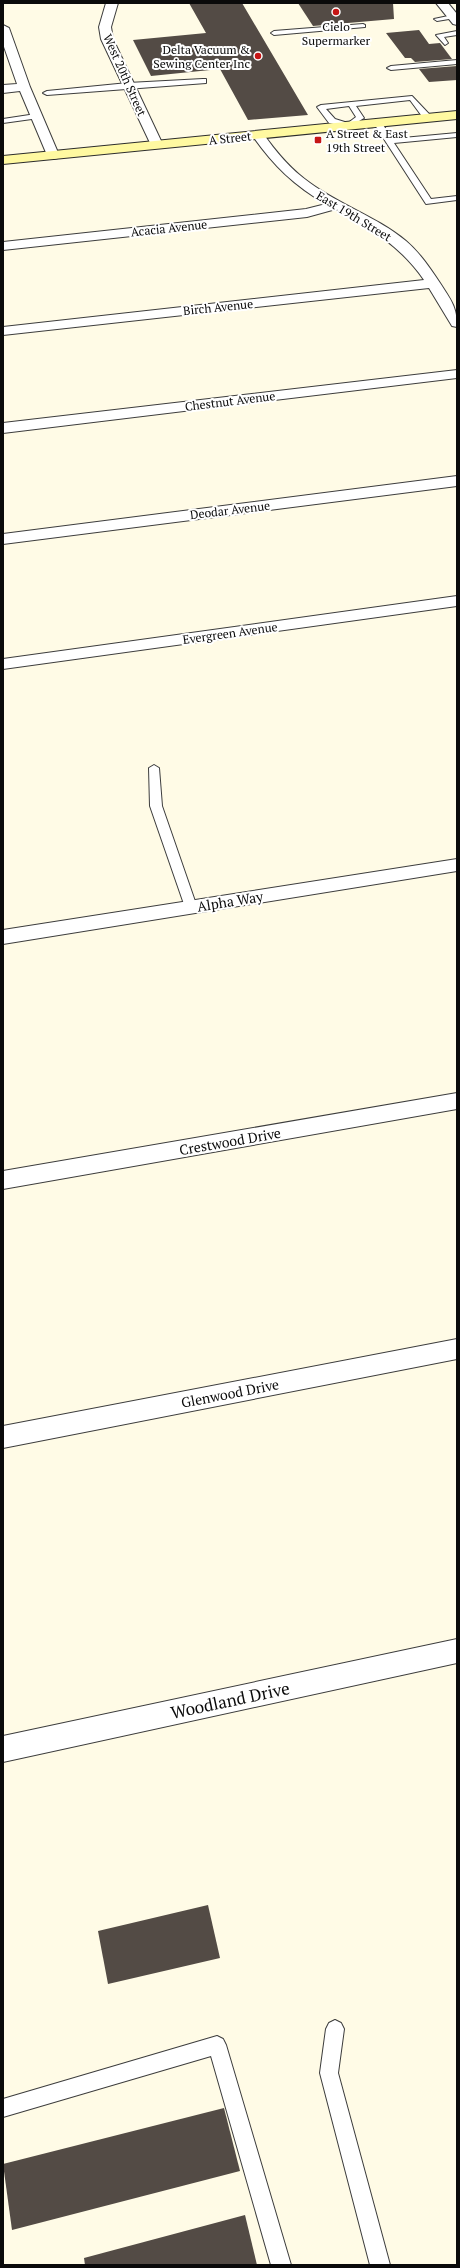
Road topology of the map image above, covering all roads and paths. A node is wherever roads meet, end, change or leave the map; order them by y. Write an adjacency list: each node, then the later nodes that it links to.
1 (112, 3): 13 (street, West 20th Street)
2 (442, 3): 4 (street)
3 (436, 19): 4 (lane)
4 (455, 20)
5 (363, 26): 7 (lane)
6 (3, 28): 14 (street)
7 (274, 33)
8 (457, 33): 9 (lane)
9 (445, 43)
10 (457, 62): 11 (lane)
11 (391, 68)
12 (202, 81): 13 (lane)
13 (128, 85): 16 (lane); 27 (street, West 20th Street)
14 (24, 87): 15 (street); 19 (street)
15 (3, 89)
16 (47, 93)
17 (352, 104): 20 (lane); 23 (lane); 23 (lane)
18 (457, 115): 20 (main road, A Street)
19 (36, 116): 21 (lane); 28 (street)
20 (427, 117): 22 (main road, A Street)
21 (3, 120)
22 (377, 122): 23 (main road, A Street); 26 (lane)
23 (349, 125): 24 (main road, A Street)
24 (258, 135): 27 (main road, A Street); 31 (street, East 19th Street)
25 (457, 135): 26 (lane)
26 (390, 141): 30 (lane)
27 (157, 145): 28 (main road, A Street)
28 (53, 155): 29 (main road, A Street)
29 (3, 160)
30 (457, 198)
31 (334, 205): 32 (street, Acacia Avenue); 33 (street, East 19th Street)
32 (3, 246)
33 (432, 283): 34 (street, East 19th Street); 35 (street, Birch Avenue)
34 (457, 323)
35 (3, 331)
36 (457, 374): 37 (street, Chestnut Avenue)
37 (3, 428)
38 (457, 481): 39 (street, Deodar Avenue)
39 (3, 539)
40 (457, 602): 41 (street, Evergreen Avenue)
41 (3, 664)
42 (154, 768): 44 (lane)
43 (457, 865): 44 (street, Alpha Way)
44 (191, 907): 45 (street, Alpha Way)
45 (3, 937)
46 (457, 1101): 47 (street, Crestwood Drive)
47 (3, 1180)
48 (457, 1349): 49 (street, Glenwood Drive)
49 (3, 1437)
50 (457, 1651): 51 (street, Woodland Drive)
51 (3, 1749)
52 (335, 2029): 55 (lane)
53 (3, 2108): 54 (lane)
54 (281, 2265)
55 (380, 2265)

